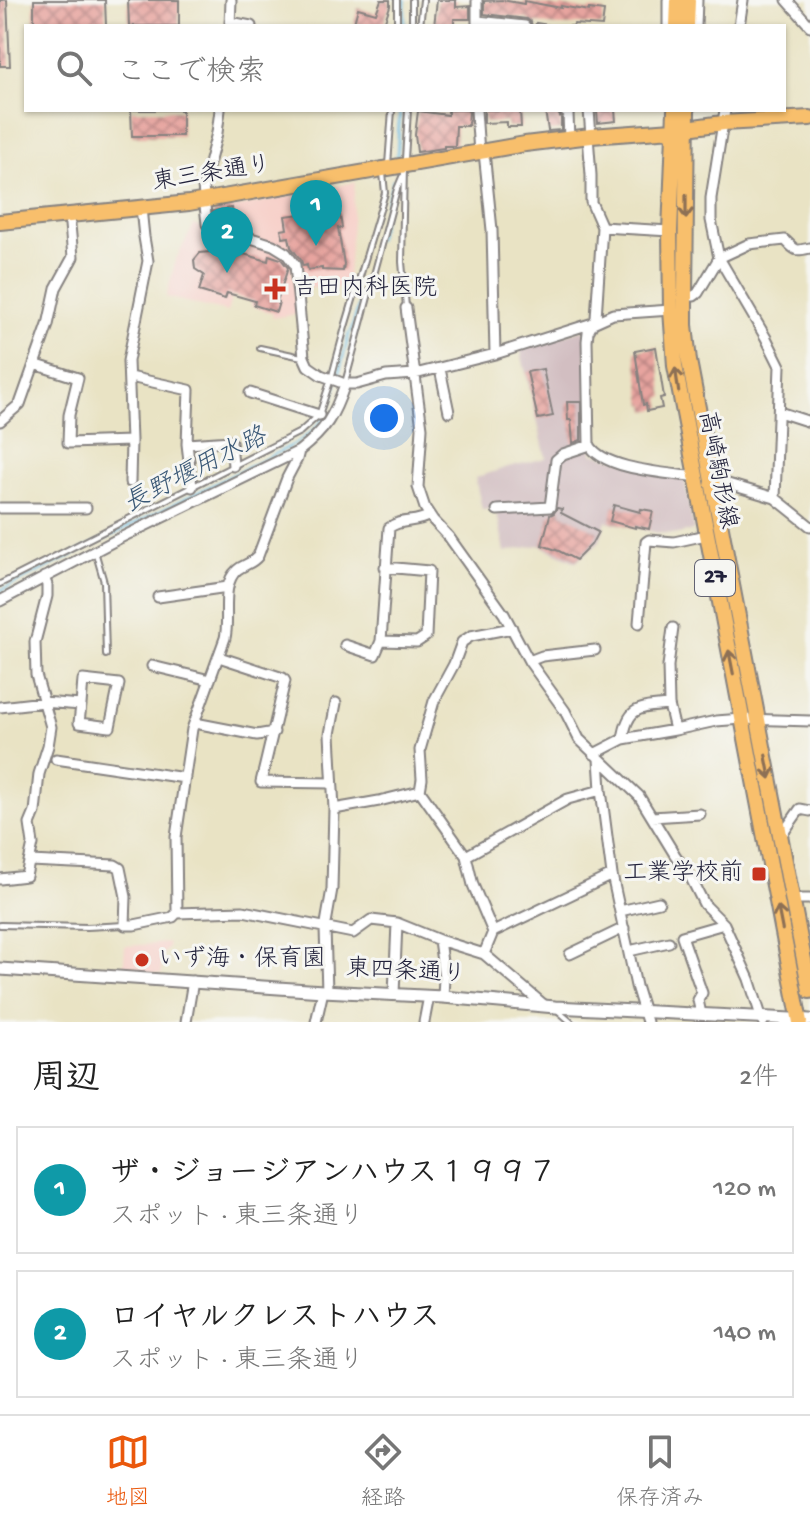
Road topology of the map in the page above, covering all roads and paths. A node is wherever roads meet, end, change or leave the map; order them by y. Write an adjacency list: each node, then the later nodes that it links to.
1 (231, 0): 12 (street)
2 (397, 0): 13 (lane)
3 (412, 0): 14 (lane)
4 (423, 0): 15 (lane)
5 (477, 0): 16 (street)
6 (668, 0): 17 (street)
7 (678, 0): 18 (main road)
8 (688, 0): 19 (main road)
9 (697, 0): 20 (street)
10 (743, 0): 21 (street)
11 (787, 0): 22 (street)
12 (230, 24)
13 (397, 24)
14 (412, 24)
15 (420, 24)
16 (478, 24)
17 (668, 24)
18 (677, 24)
19 (687, 24)
20 (696, 24)
21 (739, 24)
22 (810, 26)
23 (220, 112): 40 (street)
24 (392, 112): 38 (lane)
25 (408, 112): 39 (lane)
26 (476, 112): 37 (street)
27 (566, 112): 36 (street)
28 (589, 112): 35 (street)
29 (670, 112): 34 (street)
30 (676, 112): 34 (main road, 高崎駒形線 / 27)
31 (686, 112): 34 (main road, 高崎駒形線 / 27)
32 (724, 117): 33 (main road, 東三条通り); 34 (main road, 東三条通り); 47 (street)
33 (810, 118)
34 (680, 129): 35 (main road, 東三条通り); 45 (main road, 高崎駒形線 / 27); 48 (main road, 高崎駒形線 / 27, one-way to 48)
35 (590, 136): 36 (main road, 東三条通り); 44 (street)
36 (569, 139): 37 (main road, 東三条通り)
37 (481, 152): 39 (main road, 東三条通り); 53 (street)
38 (385, 168): 39 (main road, 東三条通り); 40 (main road, 東三条通り); 59 (lane)
39 (403, 171): 49 (lane); 59 (lane)
40 (204, 201): 41 (main road, 東三条通り); 54 (street)
41 (141, 208): 42 (main road, 東三条通り); 58 (street)
42 (69, 214): 43 (main road, 東三条通り); 55 (street)
43 (0, 222)
44 (602, 227): 45 (street); 51 (street)
45 (670, 231): 50 (main road, 高崎駒形線 / 27)
46 (810, 248): 47 (street)
47 (719, 258): 48 (street); 62 (street)
48 (685, 296): 74 (main road, 高崎駒形線 / 27)
49 (406, 308): 57 (street)
50 (671, 310): 51 (street); 71 (main road, 高崎駒形線 / 27, one-way to 50)
51 (593, 323): 53 (street); 68 (street)
52 (260, 348): 54 (lane)
53 (495, 354): 56 (street)
54 (304, 357): 59 (street)
55 (34, 364): 64 (street); 66 (street)
56 (440, 369): 57 (street); 61 (street)
57 (415, 374): 59 (street); 79 (street)
58 (130, 377): 66 (street); 67 (street)
59 (337, 381): 63 (lane); 69 (street)
60 (250, 393): 63 (street)
61 (449, 412)
62 (779, 412): 65 (street); 75 (street)
63 (319, 415): 70 (lane)
64 (0, 421)
65 (810, 422)
66 (131, 441): 72 (street)
67 (187, 444): 70 (street); 73 (street)
68 (590, 445): 71 (street); 78 (street)
69 (299, 451): 82 (street); 86 (street)
70 (233, 466): 73 (lane)
71 (696, 477): 81 (main road, 高崎駒形線 / 27)
72 (130, 482)
73 (192, 487): 85 (lane)
74 (712, 487): 75 (street); 106 (main road, 高崎駒形線 / 27)
75 (775, 498): 80 (street)
76 (0, 508): 77 (street)
77 (86, 508)
78 (497, 510)
79 (429, 515): 83 (street); 90 (street)
80 (810, 526)
81 (706, 535): 89 (street); 105 (main road, 高崎駒形線 / 27, one-way to 81)
82 (95, 551): 84 (street); 95 (lane)
83 (385, 567): 92 (street); 92 (street)
84 (44, 577): 88 (street); 100 (street)
85 (0, 584)
86 (228, 587): 87 (street); 96 (street)
87 (158, 597)
88 (0, 601)
89 (639, 623)
90 (512, 628): 97 (street); 117 (street)
91 (673, 628): 103 (street)
92 (381, 641): 93 (street)
93 (345, 645)
94 (595, 650): 97 (street)
95 (106, 655)
96 (219, 657): 99 (street); 110 (street)
97 (529, 661): 112 (street)
98 (152, 666): 99 (street)
99 (210, 680): 108 (street)
100 (43, 702): 102 (street); 104 (street); 124 (street)
101 (336, 703): 115 (street)
102 (81, 705): 102 (street)
103 (669, 705): 109 (street); 111 (street)
104 (0, 707)
105 (742, 719): 106 (street); 109 (street); 155 (main road, 高崎駒形線 / 27, one-way to 105)
106 (759, 719): 107 (street); 122 (main road, 高崎駒形線 / 27, one-way to 122)
107 (810, 721)
108 (195, 723): 110 (street); 114 (street)
109 (675, 730): 111 (street)
110 (274, 732): 115 (street)
111 (623, 739): 112 (street)
112 (597, 757): 116 (street); 121 (street)
113 (56, 759): 114 (street)
114 (185, 778): 131 (street)
115 (332, 783): 118 (street)
116 (601, 790): 123 (street); 125 (street)
117 (420, 791): 118 (street); 123 (street)
118 (334, 809): 137 (street)
119 (810, 811): 122 (street)
120 (700, 814): 121 (street)
121 (652, 817): 133 (street)
122 (781, 836): 127 (main road, 高崎駒形線 / 27)
123 (466, 856): 138 (street)
124 (30, 861): 126 (street); 135 (street)
125 (612, 875): 130 (street); 138 (street)
126 (0, 879)
127 (793, 899): 128 (street); 147 (main road, 高崎駒形線 / 27)
128 (810, 899)
129 (659, 902): 130 (street)
130 (620, 911): 136 (street)
131 (177, 913): 135 (street); 137 (street)
132 (397, 923): 137 (street); 139 (street); 148 (street)
133 (724, 924): 152 (street); 154 (street)
134 (0, 925): 135 (lane)
135 (125, 925)
136 (624, 928): 141 (street); 143 (street)
137 (325, 929): 146 (street)
138 (493, 932): 142 (street)
139 (439, 940): 142 (street); 150 (street)
140 (669, 942): 141 (street)
141 (629, 951): 153 (street)
142 (484, 954): 151 (street)
143 (570, 954)
144 (0, 969): 145 (street, 東四条通り)
145 (193, 981): 146 (street, 東四条通り); 156 (street)
146 (325, 991): 148 (street, 東四条通り); 157 (street)
147 (810, 991)
148 (394, 994): 149 (street, 東四条通り)
149 (429, 996): 150 (street, 東四条通り); 158 (street)
150 (443, 997): 151 (street, 東四条通り)
151 (549, 1006): 153 (street, 東四条通り); 159 (lane)
152 (701, 1014): 153 (street, 東四条通り); 154 (street, 東四条通り)
153 (645, 1016)
154 (762, 1020): 155 (street, 東四条通り)
155 (803, 1020)
156 (186, 1022)
157 (316, 1022)
158 (424, 1022)
159 (571, 1022)

